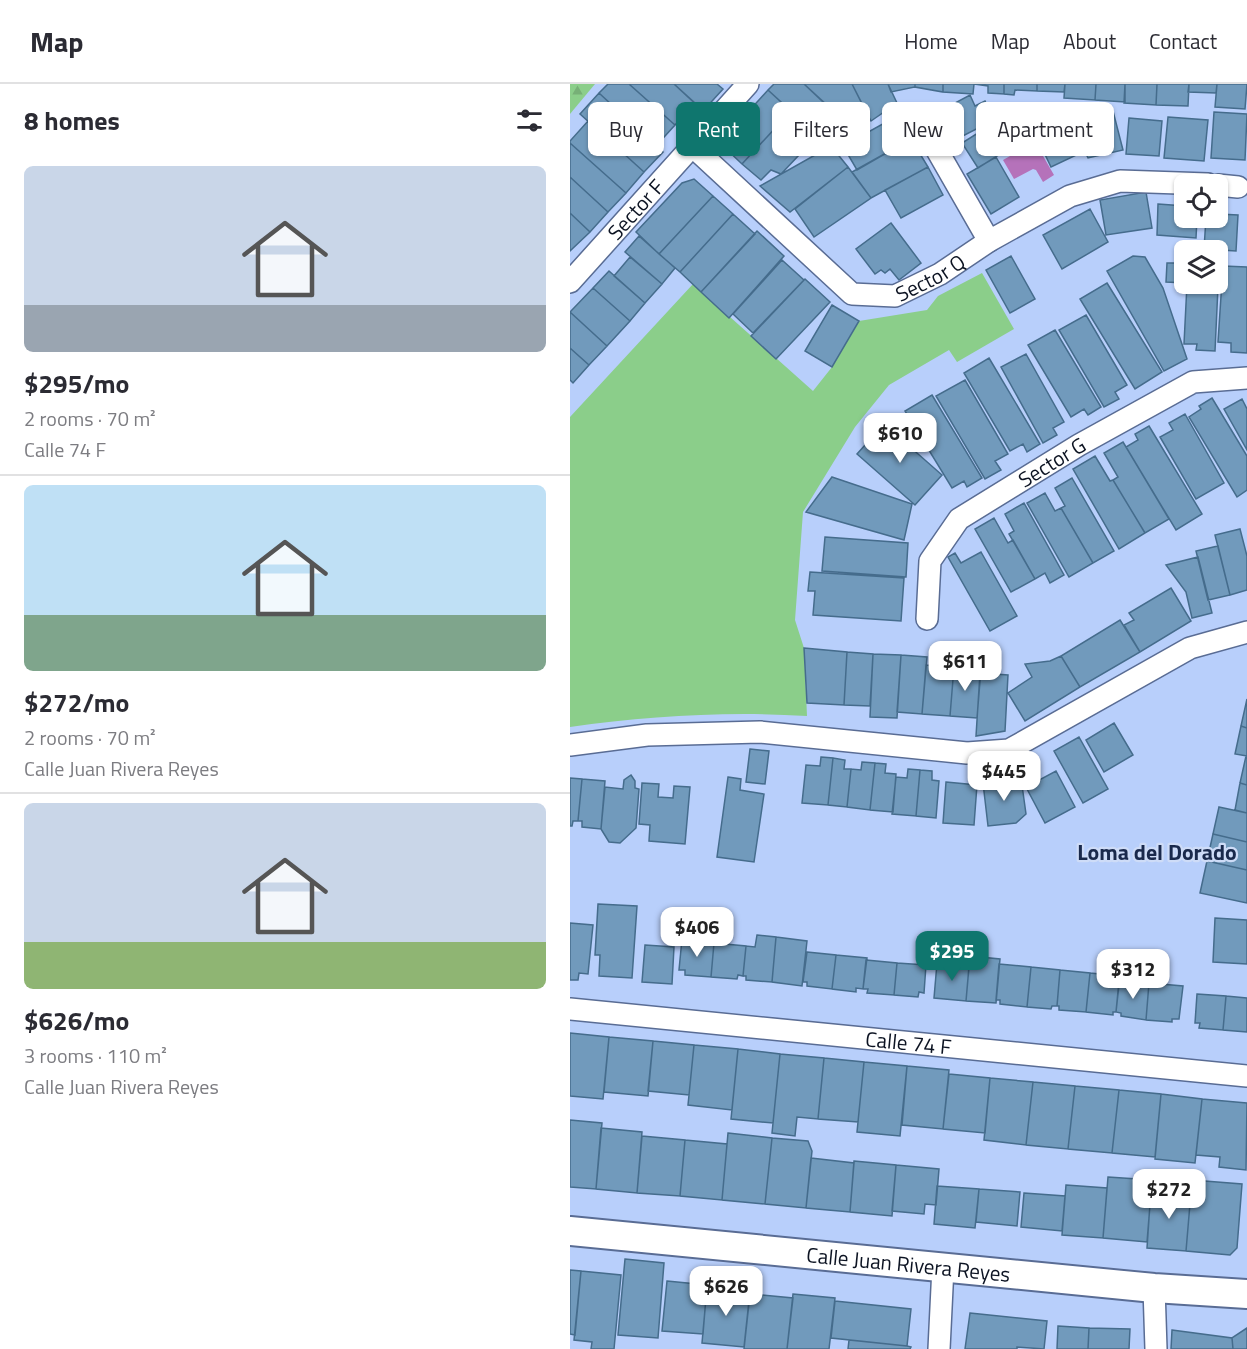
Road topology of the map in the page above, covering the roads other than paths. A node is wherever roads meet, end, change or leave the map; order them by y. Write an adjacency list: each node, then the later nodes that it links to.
1 (748, 84): 2 (street, Sector F)
2 (731, 102)
3 (682, 156): 8 (street, Sector F)
4 (702, 156): 7 (street, Sector Q)
5 (940, 156): 7 (street)
6 (1174, 183): 7 (street, Sector Q)
7 (989, 241)
8 (570, 282)
9 (1247, 378): 10 (street, Sector G)
10 (927, 619)
11 (1247, 632): 12 (street)
12 (570, 745)
13 (570, 1009): 14 (street, Calle 74 F)
14 (1247, 1076)
15 (570, 1231): 16 (street, Calle Juan Rivera Reyes)
16 (943, 1268): 17 (street, Calle Juan Rivera Reyes); 19 (street)
17 (1154, 1288): 18 (street, Calle Juan Rivera Reyes); 20 (street)
18 (1247, 1294)
19 (939, 1349)
20 (1156, 1349)

